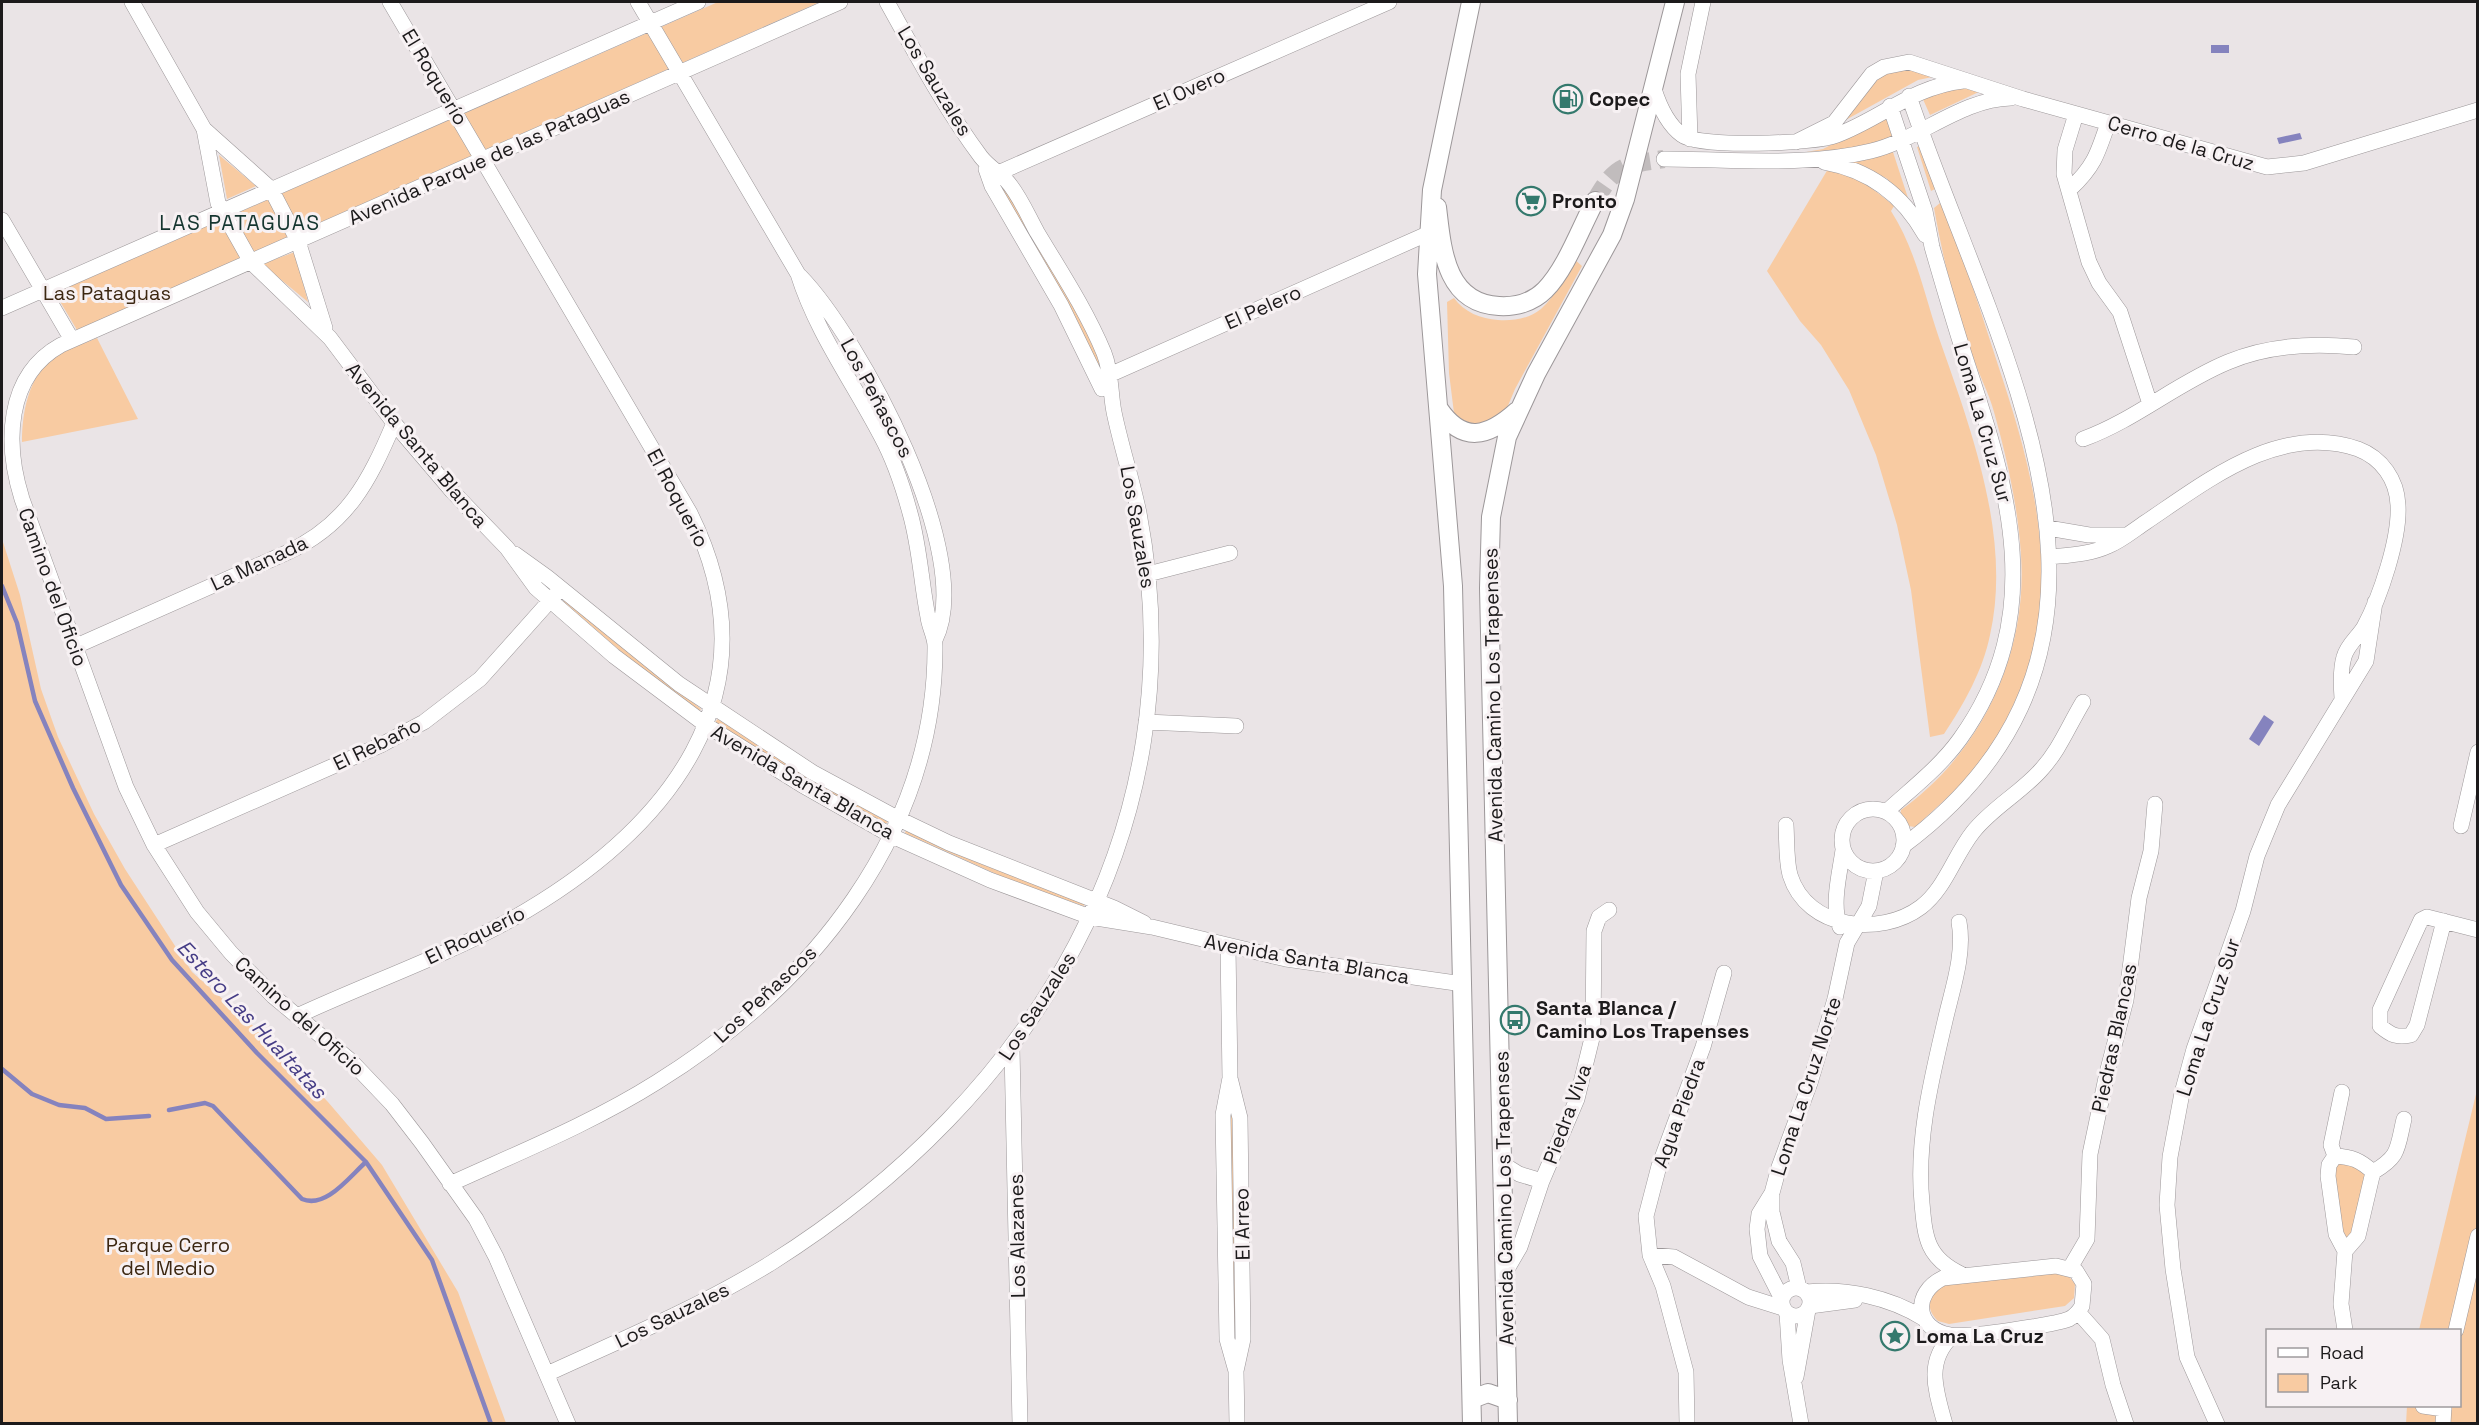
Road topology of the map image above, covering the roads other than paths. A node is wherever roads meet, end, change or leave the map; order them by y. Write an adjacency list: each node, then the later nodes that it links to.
1 (132, 2): 22 (street, Avenida Santa Blanca)
2 (390, 2): 18 (street, El Roquerío)
3 (638, 2): 11 (street, Los Peñascos)
4 (698, 2): 11 (street)
5 (840, 2): 12 (street, Avenida Parque de las Pataguas)
6 (887, 2): 31 (street, Los Sauzales)
7 (1389, 2): 31 (street, El Overo)
8 (1471, 2): 30 (main road, Avenida Camino Los Trapenses)
9 (1675, 2): 14 (main road, Avenida Camino Los Trapenses)
10 (1703, 2): 24 (street)
11 (651, 22): 12 (street, Los Peñascos); 18 (street)
12 (680, 72): 27 (street, Avenida Parque de las Pataguas); 72 (street, Los Peñascos)
13 (1969, 81): 15 (street, Cerro de la Cruz); 16 (street, Cerro de la Cruz); 26 (street, Cerro de la Cruz)
14 (1654, 88): 24 (street); 49 (main road, Avenida Camino Los Trapenses)
15 (1909, 96): 17 (street, Cerro de la Cruz); 23 (street, Loma La Cruz Sur)
16 (2023, 99): 20 (street, Cerro de la Cruz); 23 (street, Cerro de la Cruz)
17 (1890, 106): 25 (street, Loma La Cruz Sur); 26 (street, Cerro de la Cruz)
18 (454, 109): 27 (street, El Roquerío); 32 (street)
19 (2478, 110): 21 (street, Cerro de la Cruz)
20 (2076, 114): 21 (street, Cerro de la Cruz); 33 (street)
21 (2108, 123): 33 (street)
22 (204, 129): 32 (street, Avenida Santa Blanca); 35 (street, Avenida Santa Blanca)
23 (1921, 132): 25 (street, Cerro de la Cruz); 52 (street, Loma La Cruz Sur)
24 (1690, 140): 26 (street, Cerro de la Cruz)
25 (1901, 140): 29 (street, Cerro de la Cruz); 39 (street, Loma La Cruz Sur)
26 (1796, 142)
27 (483, 159): 38 (street, Avenida Parque de las Pataguas); 64 (street, El Roquerío)
28 (1664, 159): 29 (street, Cerro de la Cruz)
29 (1807, 159): 39 (street, Loma La Cruz Sur)
30 (1435, 171): 34 (main road); 37 (main road, Avenida Camino Los Trapenses)
31 (993, 175): 46 (street, Los Sauzales)
32 (271, 189): 35 (street); 38 (street, Avenida Santa Blanca)
33 (2070, 189): 47 (street)
34 (1595, 201)
35 (221, 212): 40 (street, Avenida Santa Blanca); 41 (street)
36 (2, 220): 41 (street)
37 (1427, 234): 46 (street, El Pelero); 48 (main road, Avenida Camino Los Trapenses)
38 (298, 241): 40 (street, Avenida Parque de las Pataguas); 43 (street, Avenida Santa Blanca)
39 (1932, 247): 71 (street, Loma La Cruz Sur)
40 (250, 262): 43 (street, Avenida Santa Blanca); 44 (street, Avenida Parque de las Pataguas)
41 (42, 290): 42 (street); 44 (street)
42 (2, 308)
43 (330, 338): 50 (street, Avenida Santa Blanca)
44 (72, 340): 61 (street, Camino del Oficio)
45 (2354, 346): 47 (street)
46 (1104, 377): 57 (street, Los Sauzales)
47 (2150, 404): 51 (street)
48 (1439, 409): 49 (main road); 92 (main road, Avenida Camino Los Trapenses)
49 (1518, 410): 98 (main road, Avenida Camino Los Trapenses)
50 (394, 423): 54 (street, Avenida Santa Blanca); 61 (street, La Manada)
51 (2083, 439)
52 (2048, 528): 53 (street); 56 (street, Loma La Cruz Sur)
53 (2124, 535): 56 (street, Loma La Cruz Sur); 60 (street, Loma La Cruz Sur)
54 (507, 548): 58 (street, Avenida Santa Blanca); 59 (street, Avenida Santa Blanca)
55 (1230, 553): 57 (street)
56 (2050, 557): 77 (street, Loma La Cruz Sur)
57 (1148, 574): 65 (street, Los Sauzales)
58 (561, 588): 59 (street, El Rebaño); 64 (street, Avenida Santa Blanca)
59 (549, 601): 66 (street, Avenida Santa Blanca); 76 (street, El Rebaño)
60 (2375, 602): 62 (street, Loma La Cruz Sur); 62 (street, Loma La Cruz Sur)
61 (74, 647): 76 (street, Camino del Oficio)
62 (2342, 698): 135 (street, Loma La Cruz Sur)
63 (2084, 702): 86 (street)
64 (712, 707): 66 (street, El Roquerío); 72 (street, Avenida Santa Blanca)
65 (1146, 722): 67 (street); 80 (street, Los Sauzales)
66 (706, 725): 75 (street, Avenida Santa Blanca); 93 (street, El Roquerío)
67 (1236, 726)
68 (2478, 752): 69 (street)
69 (2474, 783): 74 (street)
70 (2155, 804): 107 (street, Piedras Blancas)
71 (1886, 812): 77 (street); 78 (street)
72 (899, 819): 75 (street, Los Peñascos); 80 (street, Avenida Santa Blanca)
73 (1786, 825): 83 (street)
74 (2461, 826)
75 (892, 836): 82 (street, Avenida Santa Blanca); 101 (street, Los Peñascos)
76 (154, 845): 93 (street, Camino del Oficio)
77 (1903, 846): 79 (street, Loma La Cruz Sur)
78 (1843, 850): 79 (street); 83 (street)
79 (1876, 871): 86 (street, Loma La Cruz Norte)
80 (1097, 901): 82 (street, Los Sauzales); 87 (street, Avenida Santa Blanca)
81 (1609, 910): 100 (street, Piedra Viva)
82 (1090, 917): 87 (street, Avenida Santa Blanca); 94 (street, Los Sauzales)
83 (1836, 919): 86 (street); 89 (street)
84 (2444, 921): 84 (street); 88 (street)
85 (1959, 922): 104 (street)
86 (1859, 926): 89 (street, Loma La Cruz Norte)
87 (1152, 927): 90 (street, Avenida Santa Blanca)
88 (2478, 930)
89 (1847, 943): 102 (street, Loma La Cruz Norte)
90 (1228, 947): 92 (street, Avenida Santa Blanca); 128 (street, El Arreo)
91 (1724, 973): 106 (street, Agua Piedra)
92 (1463, 984): 122 (main road, Avenida Camino Los Trapenses)
93 (297, 1016): 101 (street, Camino del Oficio)
94 (1012, 1048): 120 (street, Los Sauzales); 127 (street, Los Alazanes)
95 (2342, 1092): 97 (street)
96 (2404, 1119): 99 (street)
97 (2335, 1156): 99 (street); 105 (street)
98 (1503, 1164): 100 (street, Piedra Viva); 108 (main road, Avenida Camino Los Trapenses)
99 (2373, 1172): 105 (street)
100 (1542, 1181): 108 (street, Piedra Viva)
101 (450, 1184): 120 (street, Camino del Oficio)
102 (1772, 1193): 111 (street, Loma La Cruz Norte); 113 (street, Loma La Cruz Norte)
103 (2478, 1236): 117 (street)
104 (1930, 1248): 109 (street); 110 (street)
105 (2345, 1251): 116 (street)
106 (1650, 1255): 113 (street); 131 (street, Agua Piedra)
107 (2070, 1268): 109 (street); 114 (street)
108 (1506, 1271): 123 (main road, Avenida Camino Los Trapenses)
109 (1961, 1274): 110 (street)
110 (1927, 1291): 112 (street); 115 (street)
111 (1806, 1299): 112 (street); 113 (street); 113 (street); 121 (street, Loma La Cruz Norte)
112 (1888, 1302): 115 (street)
113 (1784, 1307): 121 (street, Loma La Cruz Norte)
114 (2078, 1312): 118 (street); 134 (street)
115 (1924, 1321): 118 (street); 119 (street)
116 (2345, 1329)
117 (2456, 1329)
118 (1952, 1336): 119 (street)
119 (1934, 1367): 133 (street)
120 (547, 1374): 126 (street, Camino del Oficio)
121 (1795, 1383): 132 (street, Loma La Cruz Norte)
122 (1472, 1399): 123 (main road); 129 (main road, Avenida Camino Los Trapenses)
123 (1508, 1400): 130 (main road, Avenida Camino Los Trapenses)
124 (2426, 1407): 125 (street)
125 (2444, 1413)
126 (568, 1424)
127 (1020, 1424)
128 (1237, 1424)
129 (1472, 1424)
130 (1508, 1424)
131 (1687, 1424)
132 (1801, 1424)
133 (1945, 1424)
134 (2126, 1424)
135 (2217, 1424)

